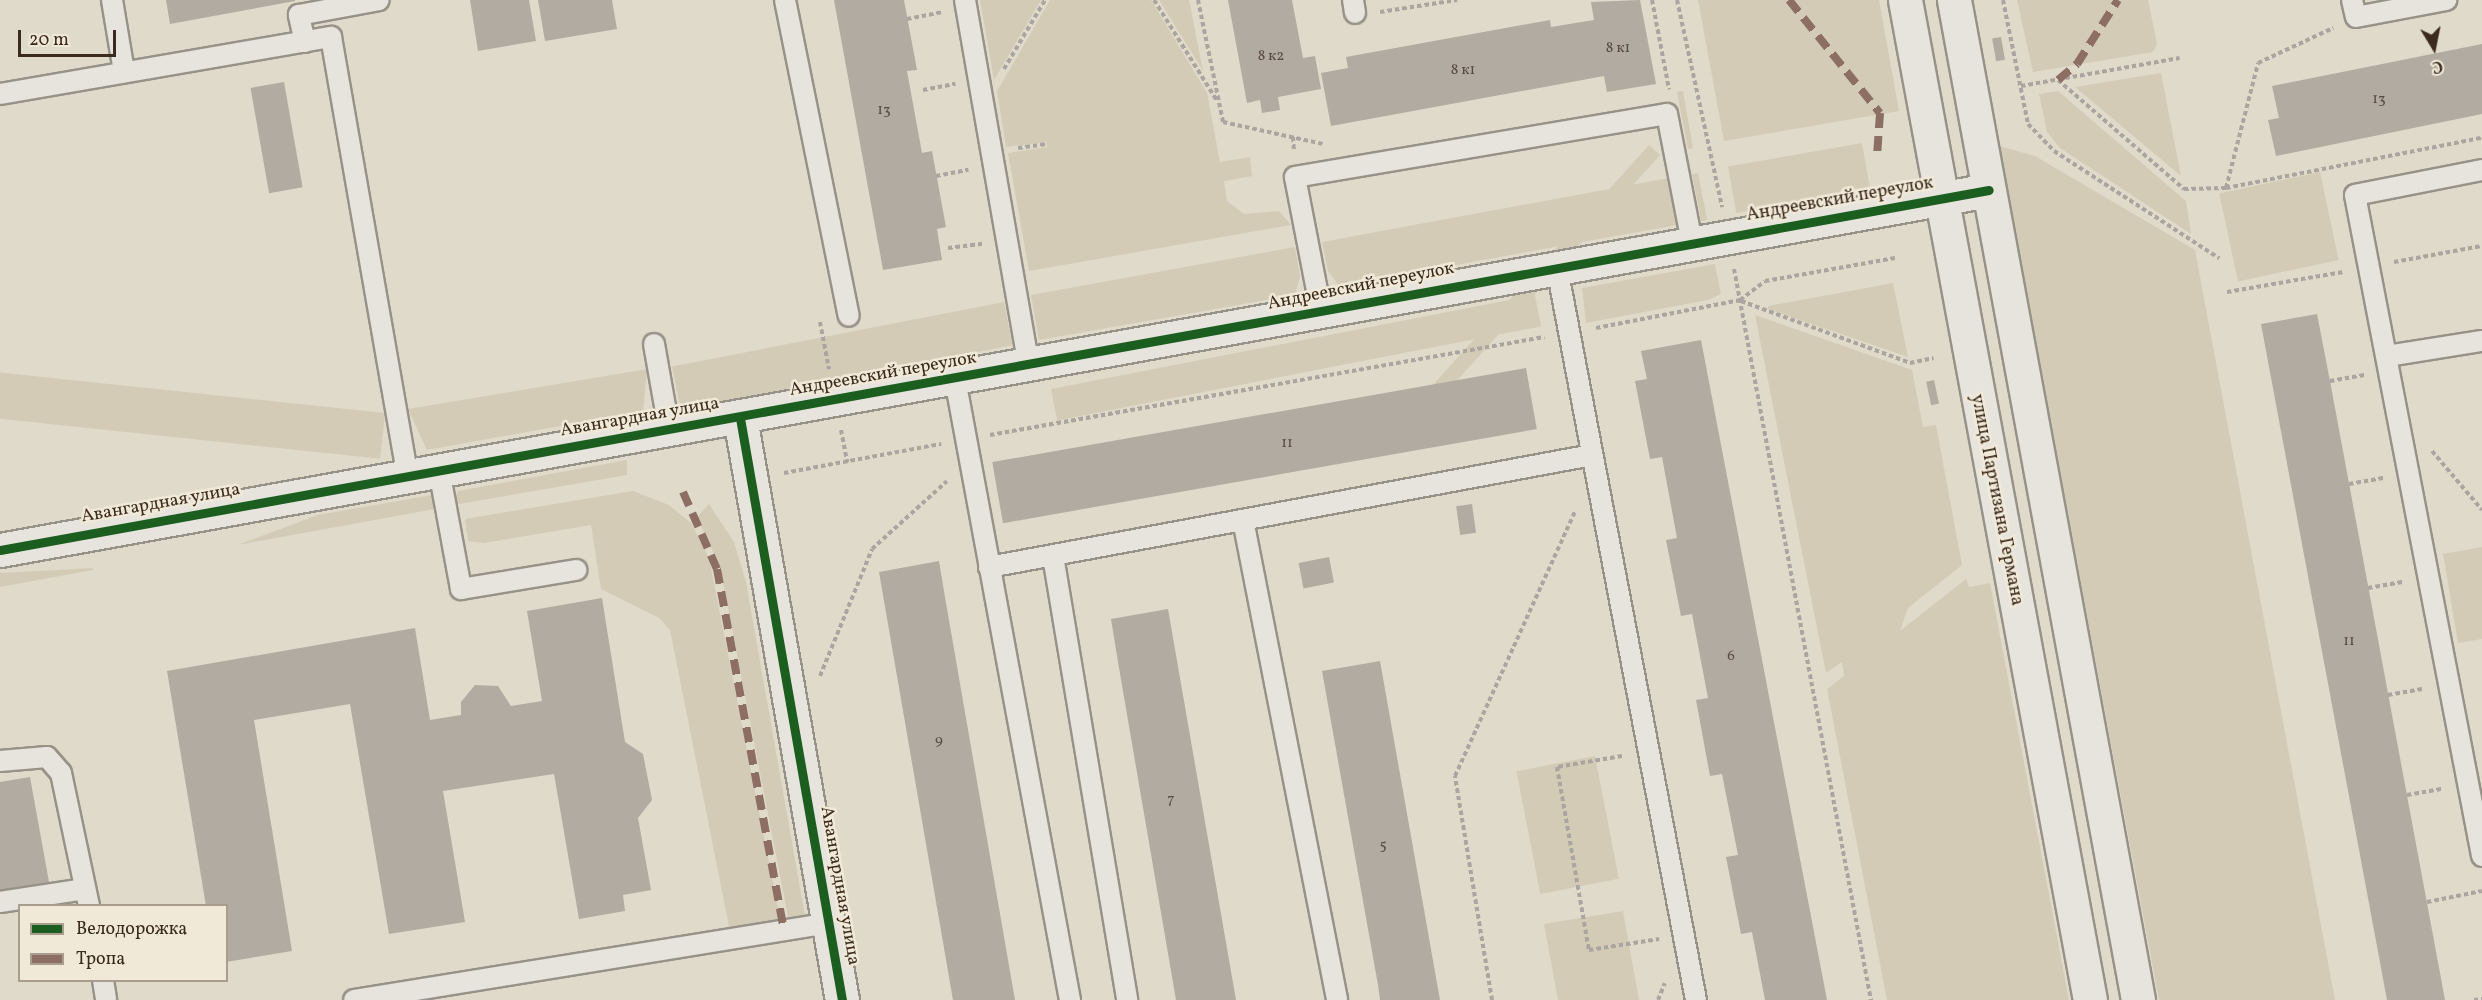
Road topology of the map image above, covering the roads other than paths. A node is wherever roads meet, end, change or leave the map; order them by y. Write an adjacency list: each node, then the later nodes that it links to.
1 (112, 0): 10 (lane)
2 (379, 0): 9 (lane)
3 (785, 0): 18 (lane)
4 (1905, 0): 14 (street, улица Партизана Германа)
5 (1954, 0): 13 (street)
6 (2446, 0): 8 (lane)
7 (966, 3): 22 (lane)
8 (2354, 9)
9 (305, 42): 10 (lane); 28 (lane)
10 (124, 72): 11 (lane)
11 (0, 94)
12 (2482, 170): 21 (lane)
13 (1989, 190): 14 (street, Андреевский переулок); 48 (street)
14 (1942, 199): 15 (street, Андреевский переулок); 47 (street, улица Партизана Германа)
15 (1692, 243): 16 (street, Андреевский переулок); 17 (lane)
16 (1557, 268): 17 (street, Андреевский переулок); 26 (lane)
17 (1321, 312): 22 (street, Андреевский переулок)
18 (849, 316)
19 (2482, 341): 21 (lane)
20 (654, 344): 25 (lane)
21 (2388, 363): 35 (lane)
22 (1029, 366): 23 (street, Андреевский переулок)
23 (955, 379): 24 (street, Андреевский переулок); 32 (lane)
24 (740, 418): 25 (street, Авангардная улица); 38 (street, Авангардная улица)
25 (669, 429): 27 (street, Авангардная улица)
26 (1594, 463): 29 (lane); 46 (lane)
27 (439, 470): 28 (street, Авангардная улица); 33 (lane)
28 (408, 476): 30 (street, Авангардная улица)
29 (1243, 520): 31 (lane); 45 (lane)
30 (0, 550)
31 (1053, 556): 32 (lane); 44 (lane)
32 (989, 567): 43 (lane)
33 (576, 570)
34 (0, 761): 36 (lane)
35 (2482, 856)
36 (87, 897): 37 (lane)
37 (0, 902)
38 (829, 923): 41 (lane); 42 (street, Авангардная улица)
39 (103, 982): 40 (lane)
40 (106, 1000)
41 (354, 1000)
42 (842, 1000)
43 (1070, 1000)
44 (1127, 1000)
45 (1337, 1000)
46 (1696, 1000)
47 (2090, 1000)
48 (2138, 1000)

